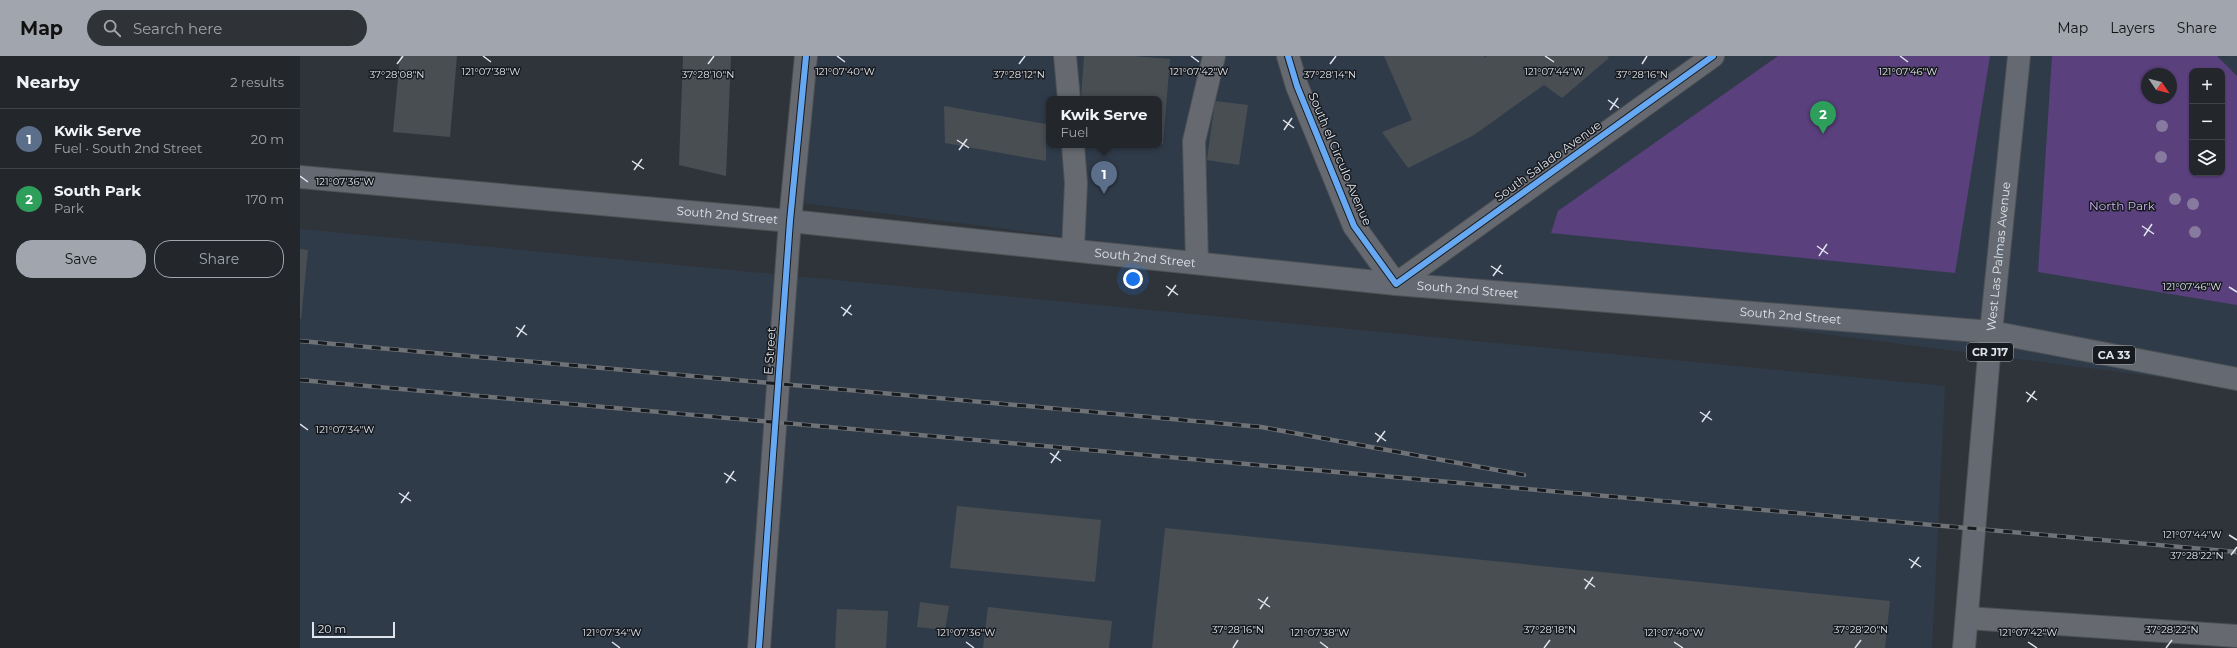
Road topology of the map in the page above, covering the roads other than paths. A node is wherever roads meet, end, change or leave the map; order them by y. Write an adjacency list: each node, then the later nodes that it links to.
1 (806, 56): 10 (street, E Street)
2 (1065, 56): 7 (street)
3 (1215, 56): 12 (street)
4 (1288, 56): 13 (street, South el Circulo Avenue)
5 (2019, 56): 14 (main road, West Las Palmas Avenue / CR J17)
6 (1711, 57): 13 (street, South Salado Avenue)
7 (1069, 96)
8 (1073, 148): 11 (street)
9 (300, 177): 10 (main road, South 2nd Street / CA 33)
10 (790, 221): 11 (main road, South 2nd Street / CA 33); 18 (street, E Street)
11 (1073, 250): 12 (main road, South 2nd Street / CA 33)
12 (1198, 263): 13 (main road, South 2nd Street / CA 33)
13 (1396, 284): 14 (main road, South 2nd Street / CA 33)
14 (1992, 332): 15 (main road, CA 33); 16 (main road, West Las Palmas Avenue / CR J17)
15 (2237, 379)
16 (1967, 618): 17 (street); 19 (main road, West Las Palmas Avenue / CR J17)
17 (2237, 636)
18 (759, 648)
19 (1964, 648)

